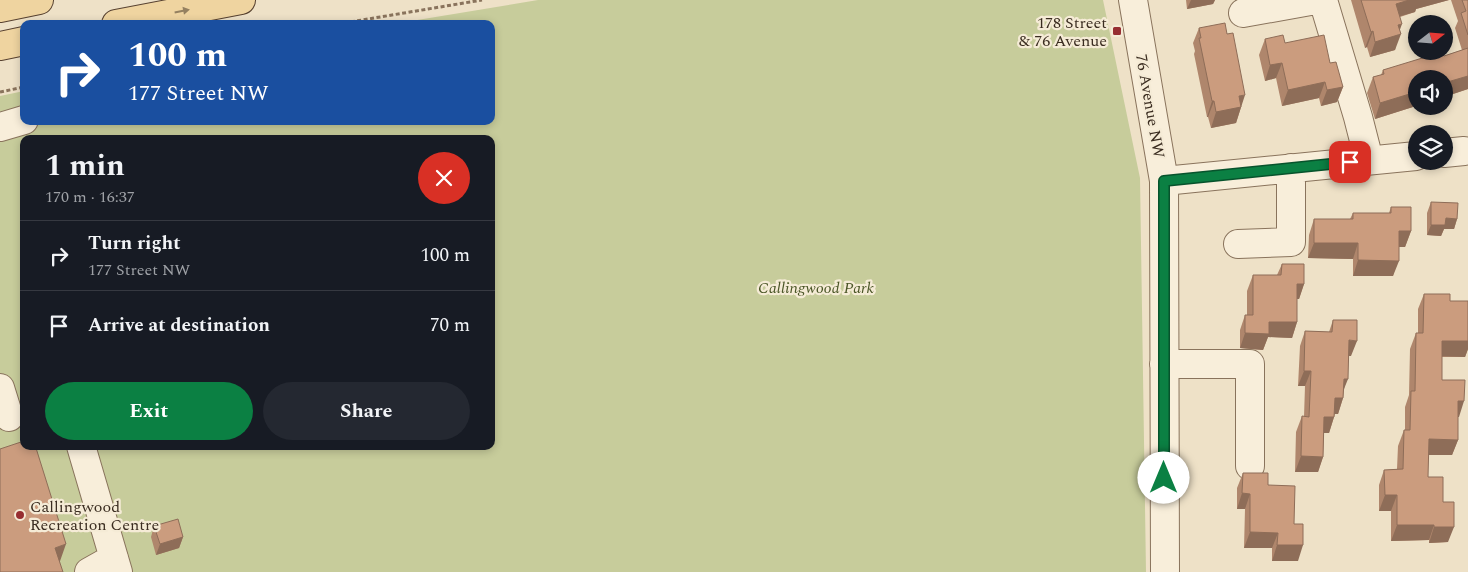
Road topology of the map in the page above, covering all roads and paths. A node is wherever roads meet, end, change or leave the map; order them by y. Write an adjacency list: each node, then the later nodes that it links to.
1 (38, 0): 7 (main road)
2 (241, 0): 9 (main road, one-way to 2)
3 (482, 0): 10 (path)
4 (1133, 0): 20 (street, 76 Avenue NW)
5 (1316, 0): 8 (street)
6 (1323, 0): 18 (street)
7 (0, 8)
8 (1242, 13)
9 (137, 20)
10 (362, 20)
11 (20, 42): 12 (main road)
12 (0, 46)
13 (20, 88): 14 (path)
14 (0, 92)
15 (20, 121): 16 (street)
16 (0, 127)
17 (1408, 157): 18 (street)
18 (1369, 160): 19 (street)
19 (1291, 168): 20 (street); 21 (street)
20 (1164, 181): 22 (street, 76 Avenue NW)
21 (1238, 244)
22 (1164, 364): 26 (street); 29 (street, 76 Avenue NW)
23 (0, 388): 24 (street)
24 (11, 416)
25 (82, 450): 27 (street)
26 (1250, 466)
27 (116, 565): 28 (street)
28 (89, 572)
29 (1165, 572)

